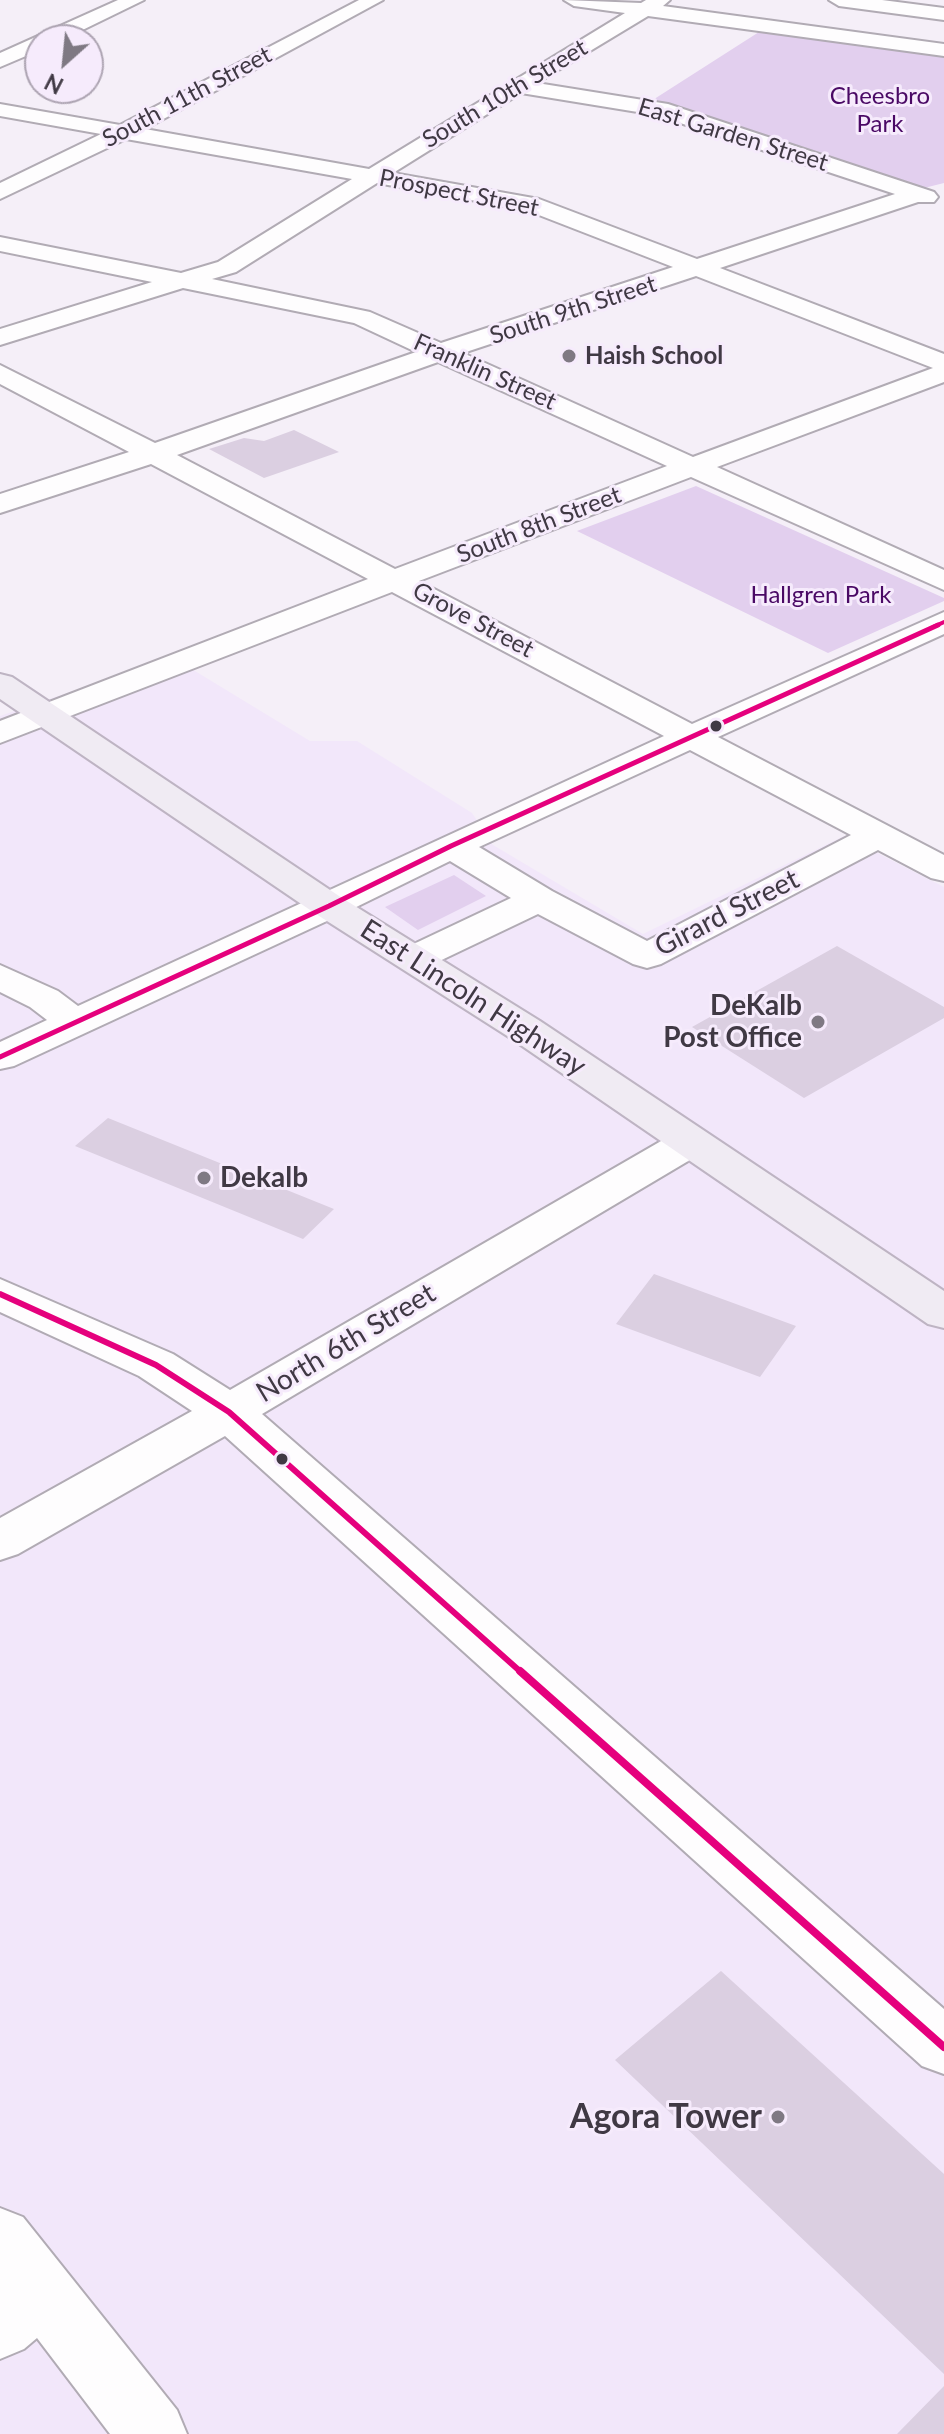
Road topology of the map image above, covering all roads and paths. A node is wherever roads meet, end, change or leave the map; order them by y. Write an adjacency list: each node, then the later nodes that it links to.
1 (134, 0): 8 (street)
2 (373, 0): 15 (street, South 11th Street)
3 (574, 0): 6 (street)
4 (839, 0): 5 (street)
5 (912, 4): 7 (street); 9 (street)
6 (652, 5): 9 (street); 13 (street, South 10th Street)
7 (944, 14)
8 (81, 24)
9 (867, 40): 11 (street)
10 (24, 50): 12 (street)
11 (944, 50)
12 (0, 61)
13 (517, 86): 16 (street, South 10th Street); 18 (street, East Garden Street)
14 (0, 110): 15 (street, Prospect Street)
15 (125, 131): 16 (street, Prospect Street); 17 (street, South 11th Street)
16 (372, 175): 20 (street, Prospect Street); 21 (street, South 10th Street)
17 (0, 192)
18 (932, 198): 20 (street, South 9th Street)
19 (0, 244): 21 (street, Franklin Street)
20 (700, 269): 23 (street, South 9th Street); 24 (street, Prospect Street)
21 (187, 280): 22 (street, South 10th Street); 23 (street, Franklin Street)
22 (0, 337)
23 (438, 353): 27 (street, South 9th Street); 28 (street, Franklin Street)
24 (944, 363)
25 (0, 373): 27 (street, Grove Street)
26 (944, 373): 28 (street, South 8th Street)
27 (152, 454): 29 (street, South 9th Street); 30 (street, Grove Street)
28 (692, 466): 30 (street, South 8th Street); 31 (street, Franklin Street)
29 (0, 504)
30 (396, 580): 34 (street, South 8th Street); 36 (street, Grove Street)
31 (944, 581)
32 (944, 622): 36 (street)
33 (0, 684): 34 (main road, East Lincoln Highway)
34 (47, 716): 35 (street, South 8th Street); 41 (main road, East Lincoln Highway)
35 (0, 733)
36 (693, 737): 37 (street, Grove Street); 38 (street)
37 (879, 835): 39 (street, Grove Street); 40 (street, Girard Street)
38 (451, 846): 40 (street, Girard Street); 41 (street)
39 (944, 870)
40 (539, 899): 42 (street)
41 (329, 906): 42 (main road, East Lincoln Highway); 44 (street)
42 (415, 958): 46 (main road, East Lincoln Highway)
43 (0, 977): 44 (street)
44 (74, 1022): 45 (street)
45 (0, 1057)
46 (690, 1142): 48 (main road, East Lincoln Highway); 49 (street, North 6th Street)
47 (0, 1294): 49 (street)
48 (944, 1313)
49 (229, 1412): 50 (street, North 6th Street); 51 (street)
50 (0, 1541)
51 (944, 2047)
52 (0, 2239): 53 (street)
53 (21, 2310): 54 (street)
54 (153, 2434)

